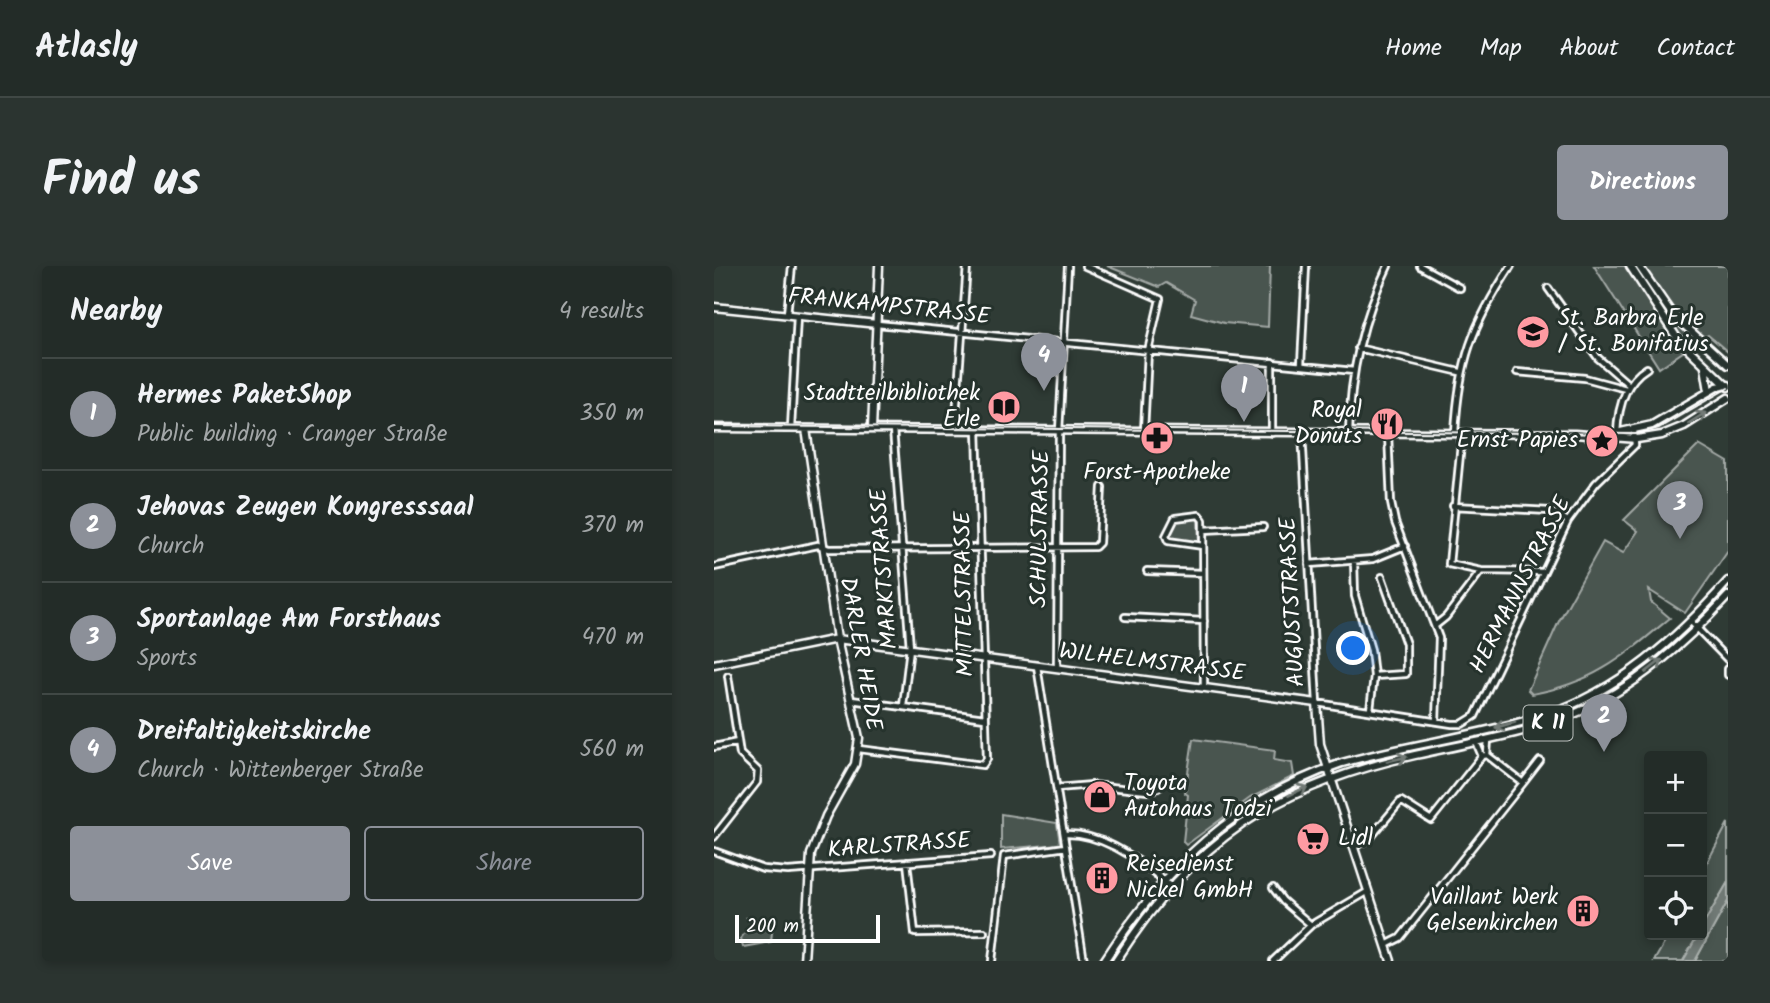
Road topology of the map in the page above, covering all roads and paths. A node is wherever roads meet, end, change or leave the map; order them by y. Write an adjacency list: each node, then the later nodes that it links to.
1 (792, 266): 15 (street)
2 (879, 266): 17 (main road)
3 (967, 266): 18 (street)
4 (1068, 266): 19 (street, SCHULSTRASSE)
5 (1085, 266): 21 (street)
6 (1306, 266): 23 (street)
7 (1388, 266): 20 (street)
8 (1420, 266): 12 (street)
9 (1511, 266): 28 (street)
10 (1630, 266): 24 (main road)
11 (1639, 266): 25 (main road)
12 (1460, 288)
13 (1548, 288): 31 (street)
14 (714, 307): 15 (main road, FRANKAMPSTRASSE)
15 (787, 314): 16 (main road, FRANKAMPSTRASSE)
16 (797, 316): 17 (main road, FRANKAMPSTRASSE); 35 (street)
17 (877, 324): 18 (street, FRANKAMPSTRASSE); 37 (main road)
18 (960, 332): 19 (street, FRANKAMPSTRASSE); 39 (street)
19 (1063, 342): 21 (street, FRANKAMPSTRASSE); 41 (street, SCHULSTRASSE)
20 (1358, 348): 27 (street); 28 (street)
21 (1148, 351): 22 (street, FRANKAMPSTRASSE); 42 (street)
22 (1272, 362): 23 (street, FRANKAMPSTRASSE); 45 (street)
23 (1301, 365): 27 (street, FRANKAMPSTRASSE)
24 (1704, 365): 30 (main road); 32 (main road)
25 (1728, 365)
26 (1647, 368): 31 (street)
27 (1354, 371): 46 (street)
28 (1460, 372): 48 (street)
29 (1517, 372): 31 (street)
30 (1727, 386): 32 (main road)
31 (1628, 387): 49 (street)
32 (1709, 391): 43 (main road)
33 (1727, 400): 50 (main road, one-way to 33)
34 (714, 428): 35 (main road)
35 (791, 428): 36 (main road)
36 (806, 429): 37 (main road); 59 (main road, DARLER HEIDE)
37 (872, 429): 38 (main road)
38 (893, 429): 39 (main road); 61 (street, MARKTSTRASSE)
39 (955, 429): 40 (main road)
40 (977, 429): 41 (main road); 56 (street, MITTELSTRASSE)
41 (1059, 430): 42 (main road); 60 (street, SCHULSTRASSE)
42 (1143, 431): 45 (main road)
43 (1634, 431): 49 (main road); 50 (street)
44 (1302, 432): 45 (main road); 46 (main road); 63 (street, AUGUSTSTRASSE)
45 (1272, 433)
46 (1349, 433): 47 (main road)
47 (1388, 433): 48 (main road); 58 (street)
48 (1458, 434): 49 (main road); 52 (street)
49 (1617, 434): 50 (main road)
50 (1637, 439): 53 (street, HERMANNSTRASSE)
51 (1102, 487): 60 (street)
52 (1453, 506): 53 (street); 66 (street)
53 (1568, 521): 67 (street, HERMANNSTRASSE)
54 (1263, 527): 55 (street)
55 (1203, 530): 57 (street); 57 (street)
56 (981, 546): 60 (street); 61 (street); 79 (street, MITTELSTRASSE)
57 (1203, 546): 68 (street)
58 (1405, 546): 62 (street); 75 (street)
59 (823, 547): 61 (street); 64 (street); 77 (main road, DARLER HEIDE)
60 (1059, 547): 84 (street, SCHULSTRASSE)
61 (903, 548): 78 (street, MARKTSTRASSE)
62 (1354, 562): 63 (street); 87 (street)
63 (1309, 564): 90 (street, AUGUSTSTRASSE)
64 (714, 567)
65 (1147, 571): 68 (street)
66 (1481, 571): 67 (street); 75 (street)
67 (1543, 572): 95 (street, HERMANNSTRASSE)
68 (1203, 573): 73 (street)
69 (1382, 577): 87 (street)
70 (1728, 581): 74 (main road, K 11)
71 (1728, 596): 76 (main road, K 11)
72 (1125, 617): 73 (street)
73 (1204, 621): 88 (street)
74 (1691, 622): 76 (street); 103 (main road, K 11, one-way to 103)
75 (1436, 625): 94 (street)
76 (1697, 629): 80 (street); 96 (main road, K 11, one-way to 76)
77 (837, 639): 78 (main road, WILHELMSTRASSE); 81 (main road, WILHELMSTRASSE); 89 (main road, DARLER HEIDE)
78 (910, 648): 79 (main road, WILHELMSTRASSE); 91 (street, MARKTSTRASSE)
79 (984, 658): 82 (main road, WILHELMSTRASSE); 93 (street, MITTELSTRASSE)
80 (1728, 660)
81 (714, 664)
82 (1037, 666): 84 (main road, WILHELMSTRASSE); 106 (street)
83 (1728, 668): 85 (street)
84 (1057, 669): 88 (main road, WILHELMSTRASSE)
85 (1728, 675)
86 (728, 676): 97 (street)
87 (1374, 676): 92 (street)
88 (1204, 688): 90 (main road, WILHELMSTRASSE)
89 (850, 700): 91 (street); 100 (main road, DARLER HEIDE)
90 (1317, 703): 92 (street, WILHELMSTRASSE); 103 (main road, AUGUSTSTRASSE)
91 (903, 706): 93 (street)
92 (1370, 710): 94 (street, WILHELMSTRASSE)
93 (985, 718): 100 (street, MITTELSTRASSE)
94 (1436, 721): 95 (street, WILHELMSTRASSE)
95 (1462, 723)
96 (1488, 739): 98 (main road, K 11); 101 (street)
97 (738, 742): 99 (street); 109 (street)
98 (1476, 742): 101 (street); 104 (main road, K 11, one-way to 98)
99 (714, 747)
100 (859, 749): 115 (main road, DARLER HEIDE)
101 (1484, 756): 105 (street); 111 (street)
102 (1540, 761): 105 (street)
103 (1328, 768): 104 (main road, AUGUSTSTRASSE); 116 (main road, K 11)
104 (1331, 777): 111 (main road, AUGUSTSTRASSE); 117 (main road, K 11, one-way to 104)
105 (1523, 783): 122 (street)
106 (1057, 788): 107 (street); 108 (street)
107 (1158, 789)
108 (1064, 834): 110 (street); 116 (street)
109 (714, 837)
110 (1066, 847): 124 (street, KARLSTRASSE); 125 (street)
111 (1353, 848): 119 (main road, AUGUSTSTRASSE)
112 (714, 851): 115 (street, KARLSTRASSE)
113 (990, 856): 114 (street, KARLSTRASSE)
114 (907, 862): 115 (street, KARLSTRASSE); 121 (street)
115 (809, 870): 123 (main road, DARLER HEIDE)
116 (1163, 880): 117 (street); 126 (main road, K 11)
117 (1170, 886): 127 (main road, K 11)
118 (1273, 888): 120 (street)
119 (1367, 892): 120 (street); 122 (main road, AUGUSTSTRASSE)
120 (1311, 925): 128 (street)
121 (984, 932)
122 (1386, 945): 129 (main road, AUGUSTSTRASSE)
123 (804, 961)
124 (992, 961)
125 (1084, 961)
126 (1104, 961)
127 (1115, 961)
128 (1273, 961)
129 (1391, 961)

